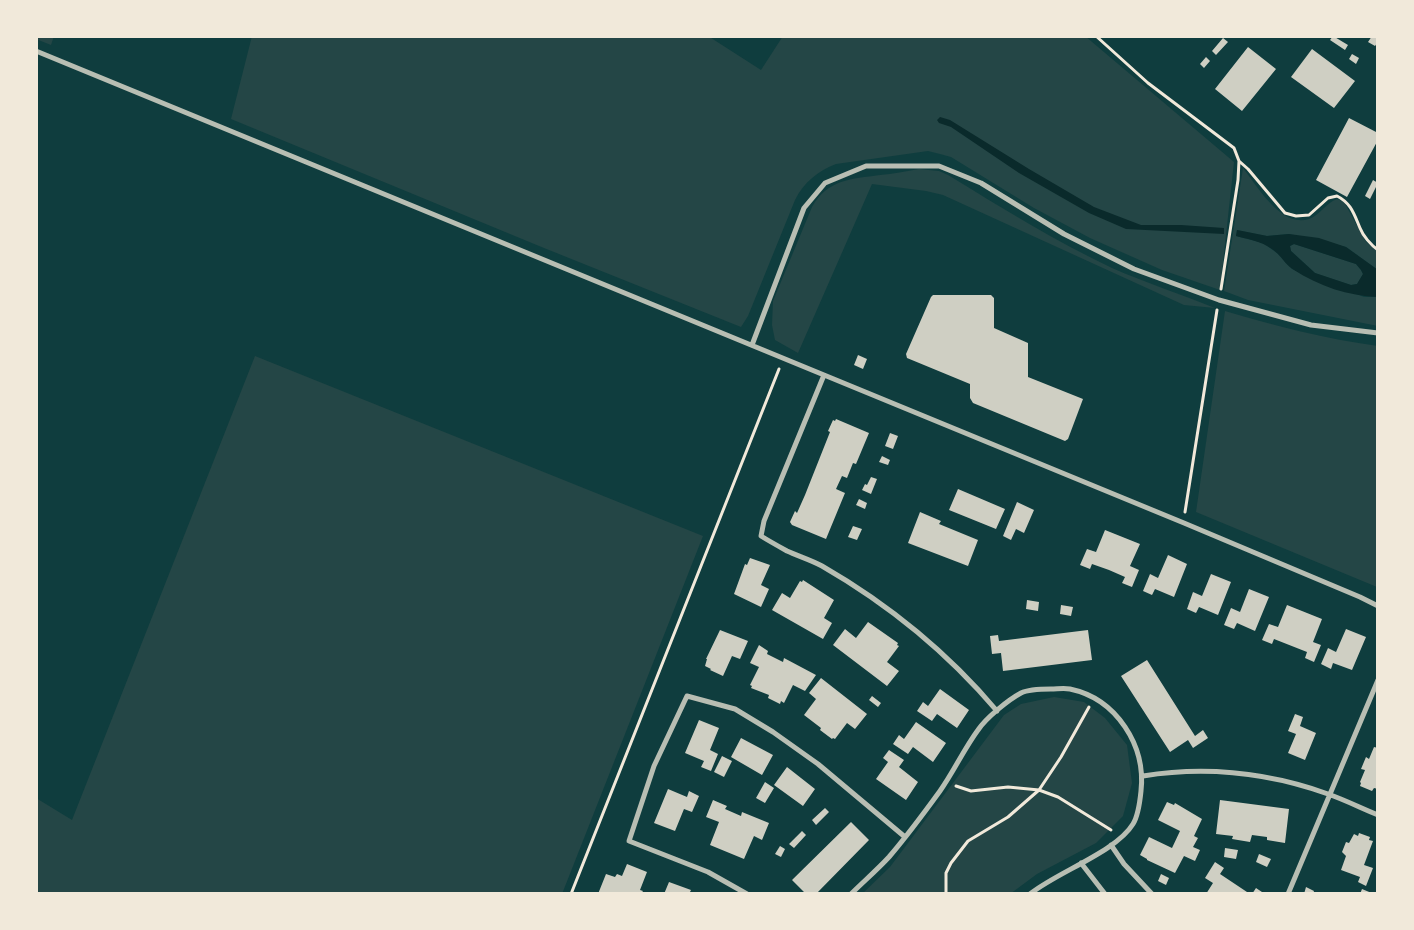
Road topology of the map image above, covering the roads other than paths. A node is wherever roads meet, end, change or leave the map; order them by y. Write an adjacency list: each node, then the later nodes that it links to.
1 (36, 51): 3 (street)
2 (1378, 333): 3 (street)
3 (752, 345): 4 (street)
4 (824, 374): 5 (street); 7 (street)
5 (1378, 606)
6 (1378, 680): 9 (street)
7 (997, 711): 8 (street); 11 (street)
8 (1143, 776): 9 (street); 12 (street)
9 (1329, 794): 10 (street); 19 (street)
10 (1378, 815)
11 (905, 837): 14 (street); 15 (street)
12 (1111, 845): 13 (street); 18 (street)
13 (1081, 862): 16 (street); 17 (street)
14 (747, 894)
15 (851, 894)
16 (1030, 894)
17 (1105, 894)
18 (1152, 894)
19 (1288, 894)

